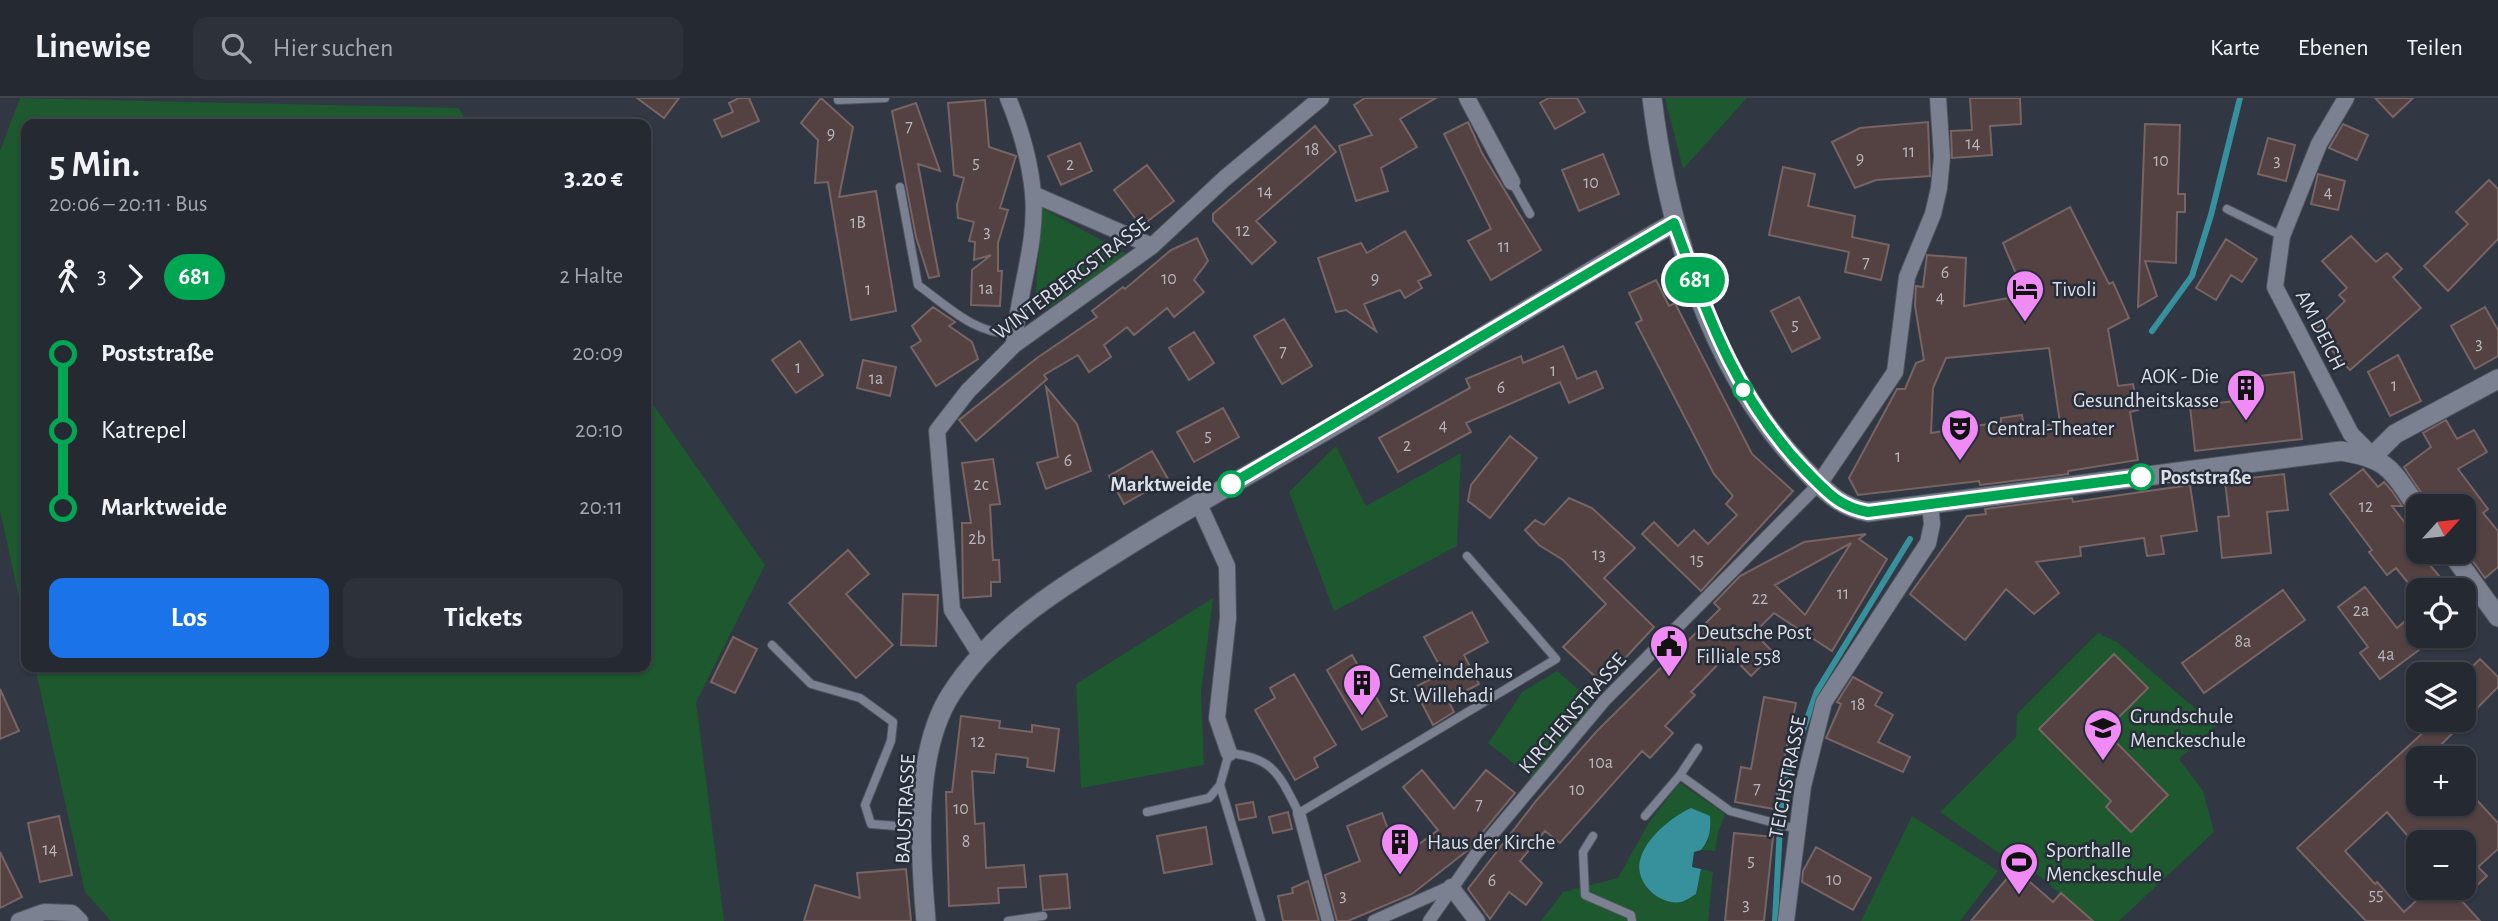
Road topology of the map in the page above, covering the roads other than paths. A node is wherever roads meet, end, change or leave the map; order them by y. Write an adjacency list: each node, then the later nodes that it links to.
1 (885, 98): 7 (lane)
2 (1008, 98): 11 (street)
3 (1321, 98): 16 (street, WINTERBERGSTRASSE)
4 (1467, 98): 9 (street)
5 (1652, 98): 14 (street)
6 (2346, 98): 15 (street, AM DEICH)
7 (838, 100)
8 (1944, 101): 20 (street)
9 (1512, 182): 13 (lane)
10 (900, 187): 17 (lane)
11 (1033, 194): 16 (street); 17 (street)
12 (2227, 209): 15 (lane)
13 (1530, 214)
14 (1674, 223): 20 (street); 22 (street)
15 (2282, 236): 19 (street, AM DEICH)
16 (1152, 246): 17 (street, WINTERBERGSTRASSE)
17 (1015, 339): 28 (street, WINTERBERGSTRASSE)
18 (2498, 379): 19 (street)
19 (2373, 456): 21 (street); 23 (street)
20 (1819, 484): 23 (street); 39 (street, KIRCHENSTRASSE)
21 (2408, 494)
22 (1198, 502): 28 (street, BAUSTRASSE); 30 (street)
23 (1930, 504): 36 (street, TEICHSTRASSE)
24 (1467, 556): 34 (lane)
25 (2459, 564): 26 (street)
26 (2498, 617)
27 (772, 645): 37 (lane)
28 (981, 656): 37 (street, BAUSTRASSE)
29 (1698, 748): 31 (lane)
30 (1229, 752): 32 (lane); 34 (lane)
31 (1680, 775): 35 (lane); 36 (lane)
32 (1220, 785): 33 (lane); 45 (lane)
33 (1147, 812)
34 (1299, 813): 46 (street)
35 (1645, 816)
36 (1791, 827): 51 (street, TEICHSTRASSE)
37 (922, 828): 43 (street, BAUSTRASSE)
38 (1593, 836): 50 (lane)
39 (1451, 887): 47 (street); 48 (street, KIRCHENSTRASSE); 49 (street)
40 (1042, 916): 44 (lane)
41 (19, 921): 42 (street)
42 (80, 921)
43 (926, 921)
44 (1008, 921)
45 (1261, 921)
46 (1328, 921)
47 (1374, 921)
48 (1429, 921)
49 (1477, 921)
50 (1632, 921)
51 (1786, 921)

